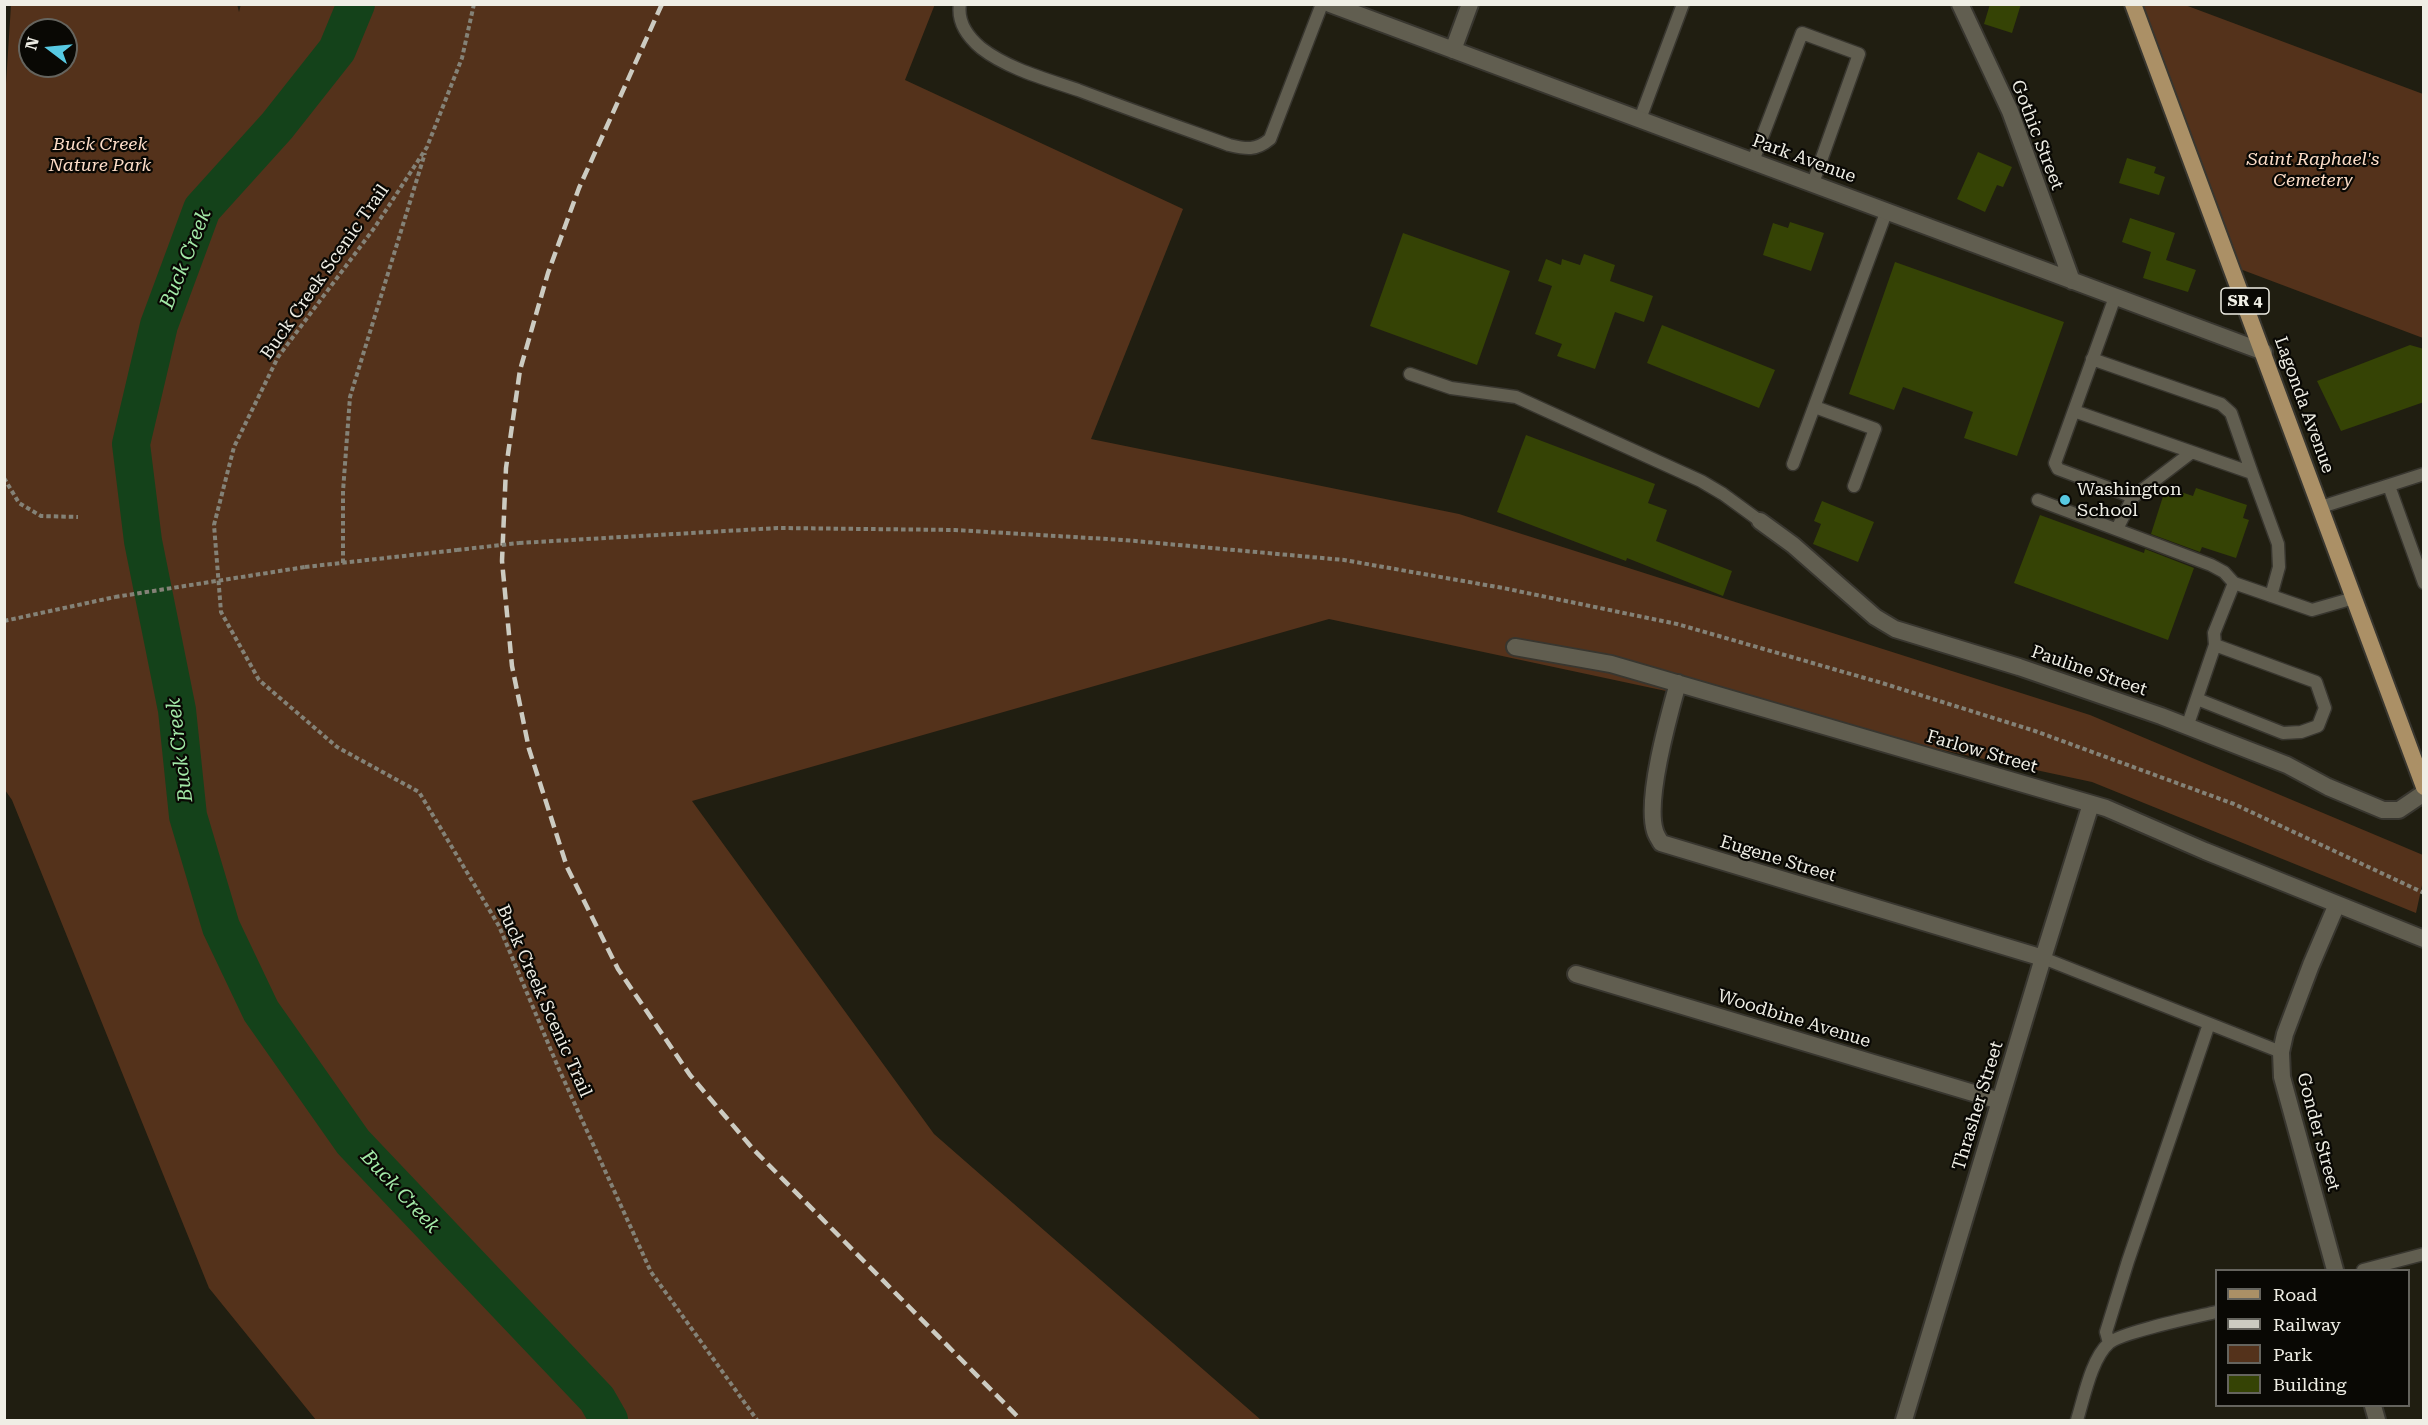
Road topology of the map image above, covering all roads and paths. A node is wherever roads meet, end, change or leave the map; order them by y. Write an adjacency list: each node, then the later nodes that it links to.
1 (474, 4): 11 (path, Buck Creek Scenic Trail)
2 (960, 4): 3 (lane)
3 (1322, 4)
4 (1330, 4): 9 (street, Park Avenue)
5 (1470, 4): 9 (street)
6 (1683, 4): 10 (lane)
7 (1960, 4): 15 (street, Gothic Street)
8 (2133, 4): 17 (main road, Lagonda Avenue / SR 4)
9 (1453, 50): 10 (street, Park Avenue)
10 (1640, 119): 12 (street, Park Avenue)
11 (427, 147): 35 (path); 62 (path, Buck Creek Scenic Trail)
12 (1753, 161): 13 (street, Park Avenue); 13 (lane)
13 (1813, 183): 14 (street, Park Avenue)
14 (1887, 210): 15 (street, Park Avenue); 20 (lane)
15 (2072, 281): 16 (street, Park Avenue)
16 (2115, 297): 17 (street, Park Avenue); 18 (lane)
17 (2264, 352): 31 (main road, Lagonda Avenue / SR 4)
18 (2092, 359): 21 (lane); 24 (lane)
19 (1410, 374): 33 (lane)
20 (1815, 407): 23 (lane); 27 (lane)
21 (2074, 411): 22 (lane); 29 (lane)
22 (2192, 452): 24 (lane); 29 (lane)
23 (1793, 464)
24 (2252, 473): 38 (lane)
25 (2424, 474): 28 (lane)
26 (4, 478): 32 (path)
27 (1854, 486)
28 (2389, 486): 31 (lane); 37 (lane)
29 (2133, 497): 34 (lane)
30 (2038, 500): 34 (lane)
31 (2321, 507): 39 (main road, Lagonda Avenue / SR 4)
32 (78, 518)
33 (1760, 521): 45 (street, Pauline Street)
34 (2117, 530): 36 (lane)
35 (343, 563): 40 (path, bridge); 49 (path, bridge)
36 (2234, 583): 38 (lane); 41 (lane)
37 (2424, 583)
38 (2271, 596): 39 (lane)
39 (2354, 598): 46 (main road, Lagonda Avenue / SR 4)
40 (4, 621)
41 (2215, 645): 44 (lane); 44 (lane)
42 (1515, 647): 43 (street, Farlow Street)
43 (1678, 682): 48 (street, Farlow Street); 52 (street, Eugene Street)
44 (2197, 699): 45 (lane)
45 (2187, 727): 47 (street, Pauline Street)
46 (2424, 787)
47 (2424, 793)
48 (2091, 804): 50 (street, Farlow Street); 52 (street, Thrasher Street)
49 (2424, 893)
50 (2337, 904): 51 (street, Farlow Street); 55 (street, Gonder Street)
51 (2424, 939)
52 (2043, 958): 54 (lane); 56 (street, Thrasher Street)
53 (1576, 974): 56 (street, Woodbine Avenue)
54 (2209, 1024): 55 (lane); 61 (lane)
55 (2281, 1052): 58 (street, Gonder Street)
56 (2000, 1101): 63 (street, Thrasher Street)
57 (2424, 1254): 59 (lane)
58 (2336, 1269)
59 (2367, 1269)
60 (2215, 1312): 61 (lane)
61 (2109, 1343): 64 (lane)
62 (757, 1420)
63 (1904, 1420)
64 (2077, 1420)

